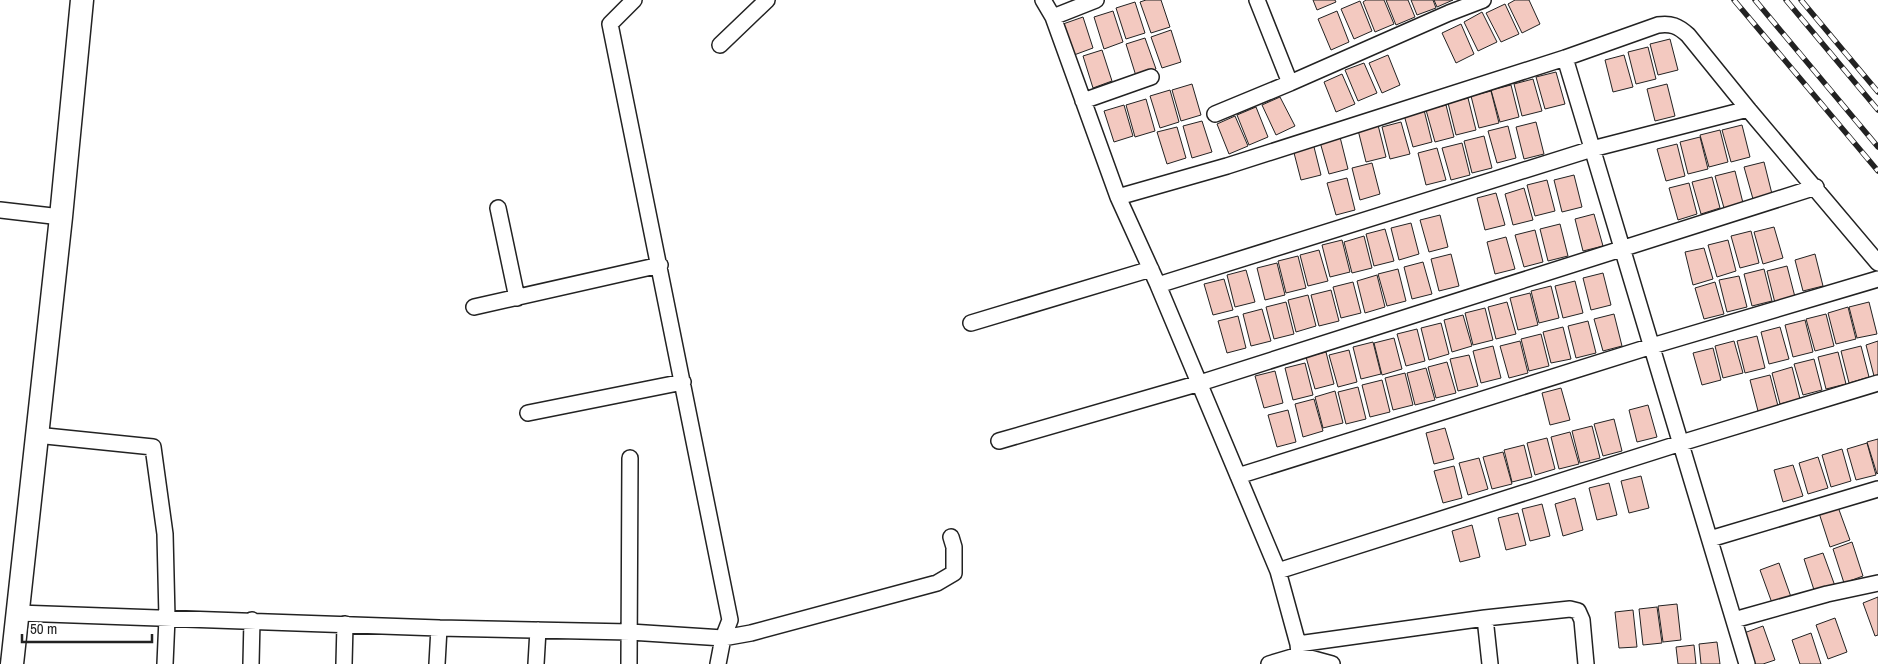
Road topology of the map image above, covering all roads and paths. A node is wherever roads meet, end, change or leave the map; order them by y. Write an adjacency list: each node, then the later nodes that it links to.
1 (82, 0): 21 (main road)
2 (634, 0): 24 (street)
3 (767, 0): 9 (street)
4 (1043, 0): 8 (street)
5 (1096, 0): 8 (street)
6 (1257, 0): 12 (street)
7 (1483, 0): 12 (street)
8 (1053, 17): 13 (street)
9 (720, 46)
10 (1565, 58): 14 (street); 16 (street); 18 (street)
11 (1151, 77): 13 (street)
12 (1290, 83): 15 (street)
13 (1083, 101): 18 (street)
14 (1748, 110): 16 (street); 17 (street)
15 (1215, 114)
16 (1592, 148): 22 (street); 27 (street)
17 (1816, 188): 22 (street); 23 (street)
18 (1118, 198): 25 (street)
19 (498, 208): 28 (street)
20 (0, 210): 21 (street)
21 (61, 216): 36 (main road)
22 (1623, 250): 31 (street); 33 (street)
23 (1878, 263)
24 (660, 265): 28 (street); 32 (street)
25 (1151, 269): 27 (street); 30 (street)
26 (1878, 279): 31 (street)
27 (1158, 285): 33 (street)
28 (517, 298): 29 (street)
29 (474, 307)
30 (971, 323)
31 (1652, 346): 38 (street); 40 (street)
32 (683, 382): 35 (street); 55 (street)
33 (1200, 383): 37 (street); 40 (street)
34 (1878, 383): 38 (street)
35 (528, 413)
36 (36, 436): 46 (main road); 47 (street)
37 (999, 442)
38 (1681, 443): 43 (street); 44 (street)
39 (630, 458): 54 (street)
40 (1238, 476): 44 (street)
41 (1878, 489): 43 (street)
42 (951, 536): 55 (street)
43 (1710, 539): 50 (street)
44 (1278, 571): 56 (street)
45 (1878, 583): 50 (street)
46 (18, 613): 47 (street); 57 (main road)
47 (167, 618): 49 (street); 58 (street)
48 (1485, 618): 56 (street); 67 (street); 68 (street)
49 (252, 620): 51 (street); 59 (street)
50 (1734, 620): 69 (street)
51 (345, 624): 52 (street); 60 (street)
52 (438, 628): 53 (street); 61 (street)
53 (538, 630): 54 (street); 62 (street)
54 (630, 632): 55 (street); 63 (street)
55 (723, 638): 64 (street)
56 (1299, 655): 65 (street); 66 (street)
57 (8, 659)
58 (165, 664)
59 (251, 664)
60 (344, 664)
61 (437, 664)
62 (536, 664)
63 (629, 664)
64 (718, 664)
65 (1269, 664)
66 (1332, 664)
67 (1490, 664)
68 (1586, 664)
69 (1747, 664)

